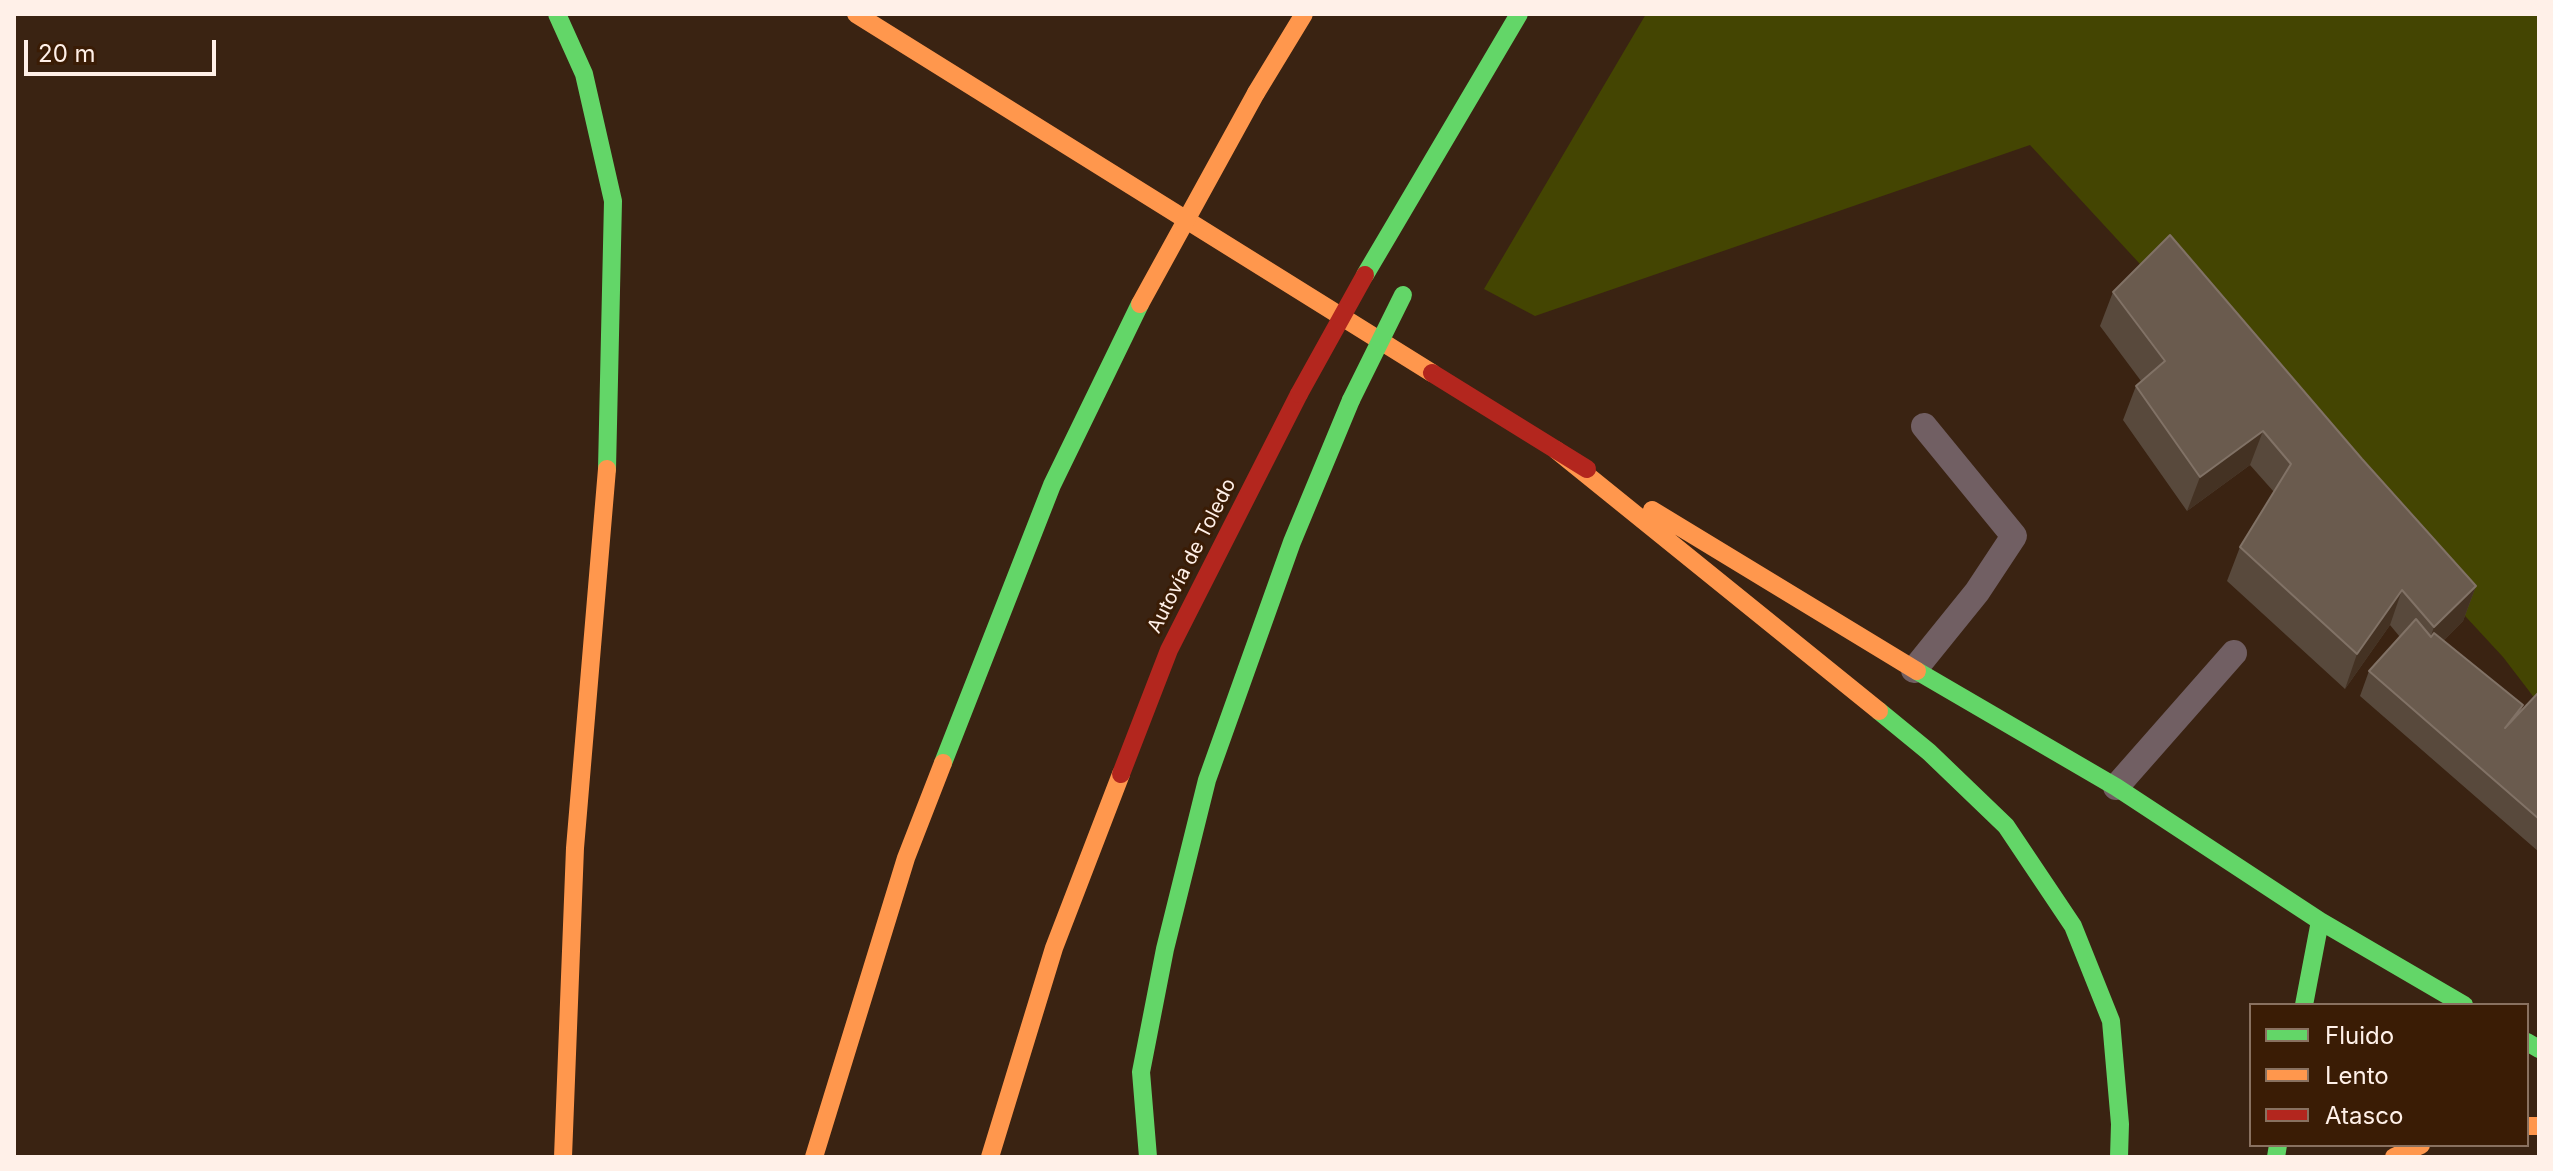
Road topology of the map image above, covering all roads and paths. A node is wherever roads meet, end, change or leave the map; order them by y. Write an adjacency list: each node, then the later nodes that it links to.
1 (557, 14): 17 (main road)
2 (856, 14): 9 (main road)
3 (1304, 14): 18 (main road, bridge)
4 (1519, 14): 5 (main road, Autovía de Toledo)
5 (1401, 218): 6 (main road); 19 (main road, Autovía de Toledo, bridge)
6 (1402, 249)
7 (1403, 287): 20 (main road, bridge)
8 (1924, 426): 11 (lane)
9 (1556, 450): 11 (main road); 21 (main road)
10 (2234, 653): 12 (lane)
11 (1914, 670): 12 (main road)
12 (2116, 787): 13 (main road)
13 (2320, 921): 14 (main road); 15 (main road)
14 (2304, 1003)
15 (2461, 1003)
16 (2416, 1147): 22 (main road)
17 (563, 1157)
18 (814, 1157)
19 (990, 1157)
20 (1148, 1157)
21 (2119, 1157)
22 (2394, 1157)

